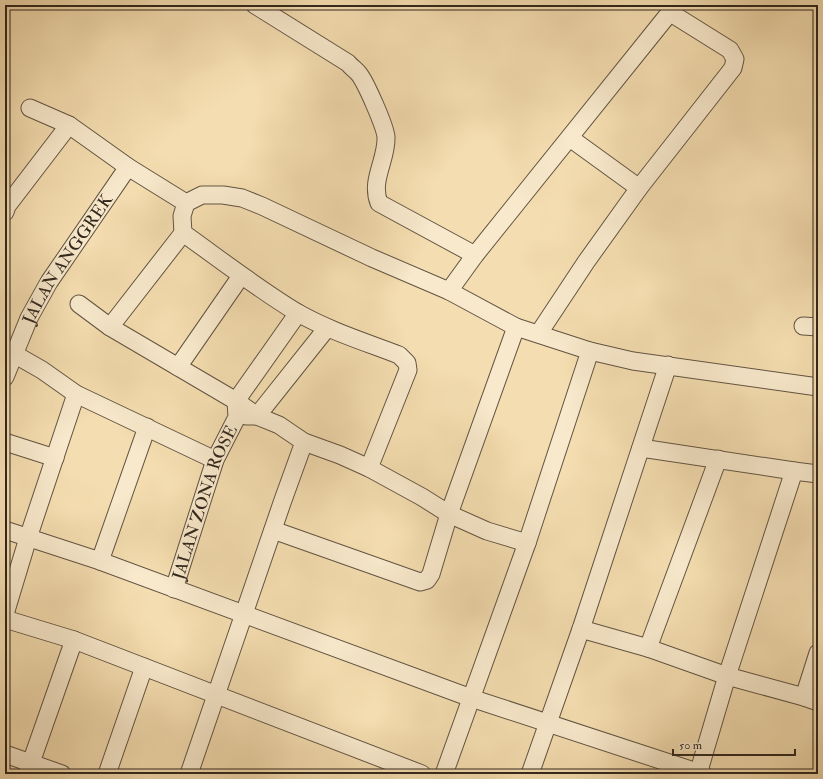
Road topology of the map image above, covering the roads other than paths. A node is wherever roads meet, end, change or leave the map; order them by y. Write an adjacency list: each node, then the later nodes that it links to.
1 (255, 5): 10 (street)
2 (30, 108): 3 (street)
3 (69, 125): 5 (street); 8 (street)
4 (570, 138): 6 (street); 6 (street); 10 (street)
5 (128, 167): 7 (street); 20 (street, JALAN ANGGREK)
6 (639, 188): 18 (street)
7 (186, 203): 9 (street); 12 (street)
8 (6, 205)
9 (183, 233): 11 (street); 15 (street)
10 (475, 255): 12 (street)
11 (241, 276): 14 (street); 22 (street)
12 (449, 291): 16 (street)
13 (79, 304): 15 (street)
14 (298, 313): 17 (street); 26 (street, JALAN ZONA ROSE)
15 (110, 327): 22 (street)
16 (516, 327): 18 (street); 38 (street)
17 (327, 328): 27 (street); 35 (street)
18 (539, 333): 19 (street)
19 (590, 351): 21 (street); 42 (street)
20 (14, 354): 23 (street, JALAN ANGGREK); 25 (street)
21 (668, 365): 24 (street); 31 (street)
22 (178, 367): 26 (street)
23 (5, 377)
24 (818, 387)
25 (76, 394): 28 (street); 32 (street)
26 (236, 409): 27 (street); 34 (street, JALAN ZONA ROSE)
27 (258, 416): 30 (street)
28 (147, 427): 34 (street); 43 (street)
29 (5, 442): 32 (street)
30 (304, 442): 35 (street); 40 (street)
31 (641, 448): 33 (street); 47 (street)
32 (54, 458): 41 (street)
33 (718, 459): 36 (street); 49 (street)
34 (216, 460): 44 (street, JALAN ZONA ROSE)
35 (369, 468): 38 (street)
36 (794, 471): 37 (street); 52 (street)
37 (818, 474)
38 (449, 514): 40 (street); 42 (street)
39 (5, 530): 41 (street)
40 (273, 530): 46 (street)
41 (28, 538): 43 (street); 45 (street)
42 (527, 543): 54 (street)
43 (100, 561): 44 (street)
44 (174, 590): 46 (street)
45 (6, 610): 48 (street)
46 (244, 615): 53 (street); 54 (street)
47 (581, 629): 49 (street); 56 (street)
48 (74, 640): 51 (street); 58 (street)
49 (648, 648): 52 (street)
50 (818, 653): 55 (street)
51 (144, 668): 53 (street); 60 (street)
52 (727, 676): 55 (street); 65 (street)
53 (217, 695): 61 (street); 62 (street)
54 (471, 698): 56 (street); 63 (street)
55 (811, 699)
56 (548, 723): 64 (street); 65 (street)
57 (5, 754): 58 (street)
58 (29, 768): 59 (street)
59 (62, 774)
60 (107, 774)
61 (190, 774)
62 (422, 774)
63 (444, 774)
64 (530, 774)
65 (700, 774)

